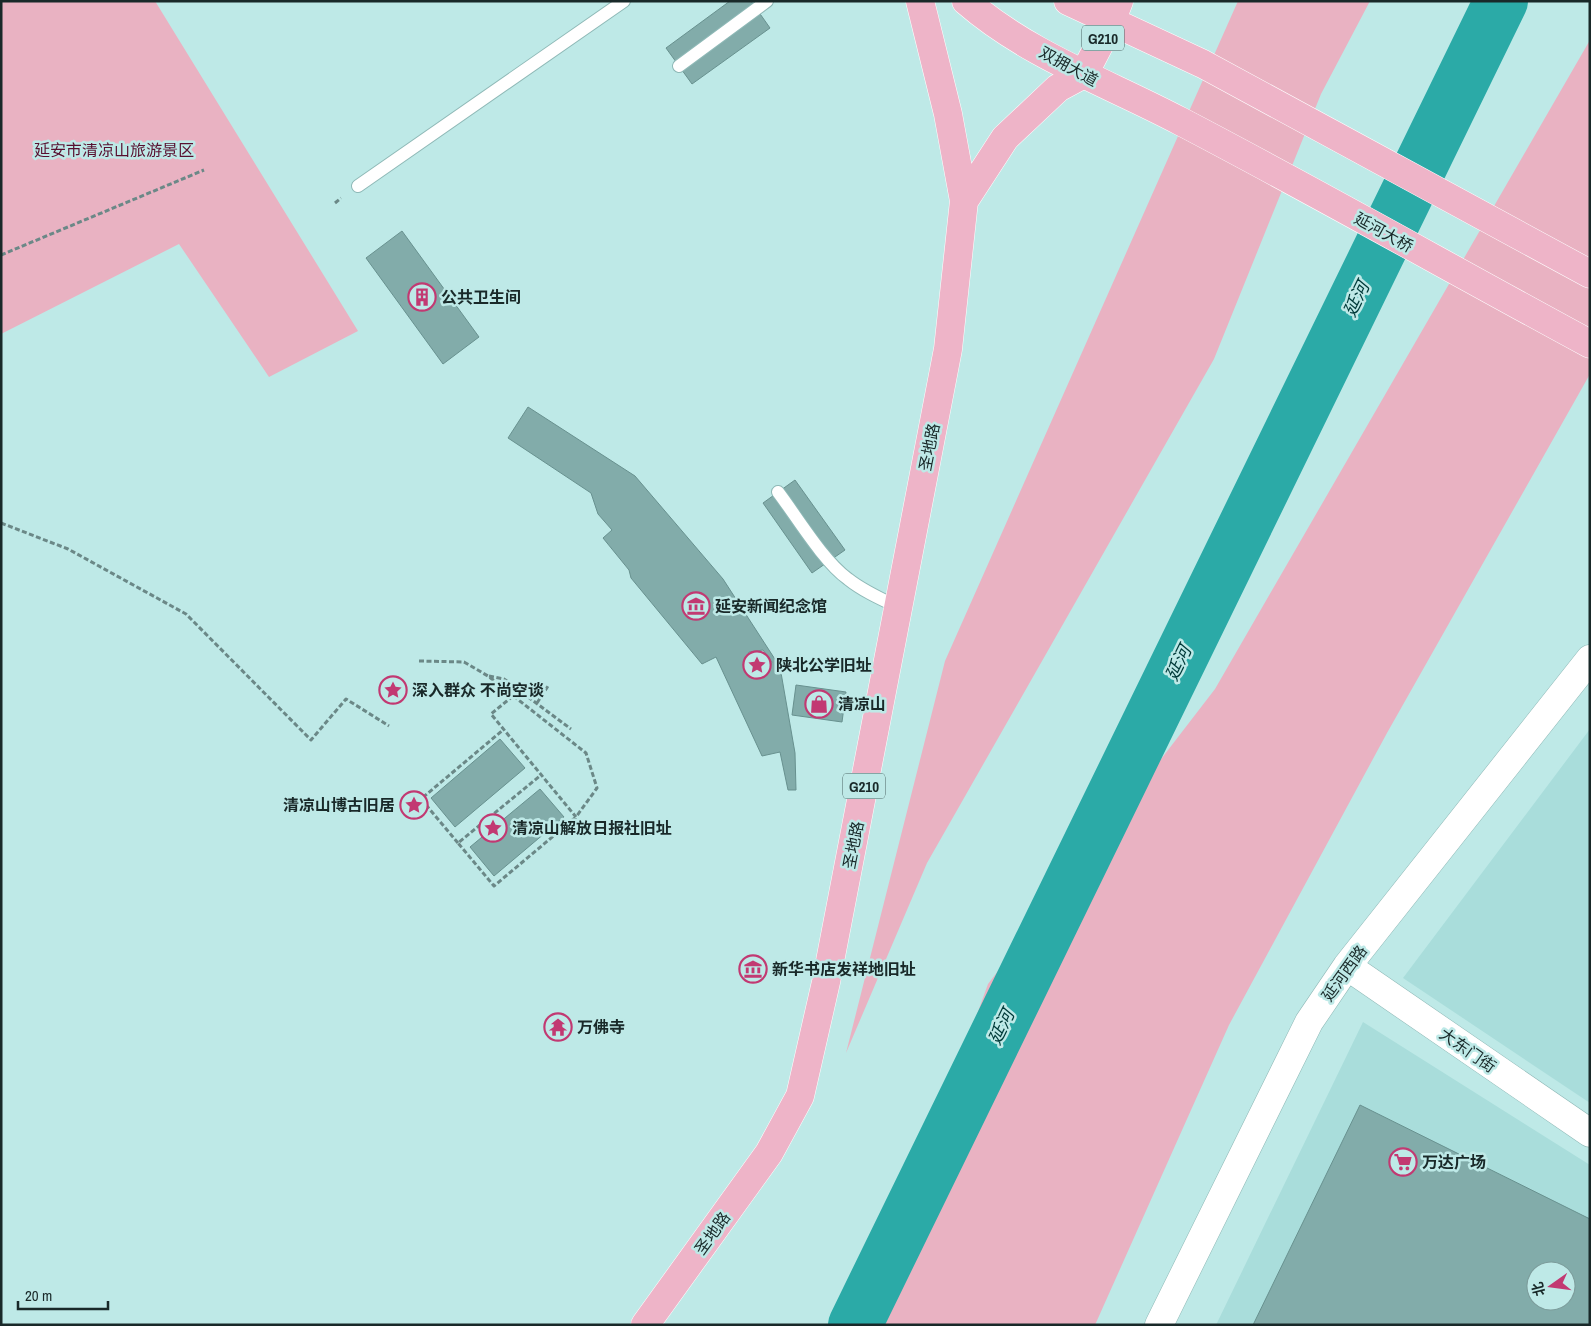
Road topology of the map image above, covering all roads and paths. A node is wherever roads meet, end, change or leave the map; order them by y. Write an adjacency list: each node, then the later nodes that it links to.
1 (624, 1): 11 (lane)
2 (768, 1): 7 (lane)
3 (920, 1): 12 (main road)
4 (966, 1): 8 (main road, 双拥大道)
5 (1068, 1): 6 (main road)
6 (1115, 12): 8 (main road, G210); 14 (main road)
7 (679, 66)
8 (1084, 74): 9 (main road, 双拥大道); 12 (main road)
9 (1178, 120): 15 (main road, 延河大桥)
10 (204, 170): 13 (path)
11 (358, 186)
12 (964, 201): 18 (main road, 圣地路 / G210)
13 (1, 255)
14 (1590, 274)
15 (1590, 344)
16 (778, 492): 18 (lane)
17 (1, 523): 25 (path)
18 (898, 607): 33 (main road, 圣地路 / G210)
19 (1590, 659): 31 (street, 延河西路)
20 (419, 661): 21 (path)
21 (488, 676): 23 (path); 24 (path)
22 (548, 686): 24 (path)
23 (513, 696): 27 (path); 29 (path)
24 (537, 703): 26 (path)
25 (389, 726)
26 (571, 729)
27 (503, 730): 28 (path); 30 (path)
28 (541, 775): 29 (path); 30 (path)
29 (576, 817): 30 (path)
30 (458, 844)
31 (1347, 966): 32 (street, 大东门街); 34 (street, 延河西路)
32 (1590, 1133)
33 (645, 1325)
34 (1159, 1325)

